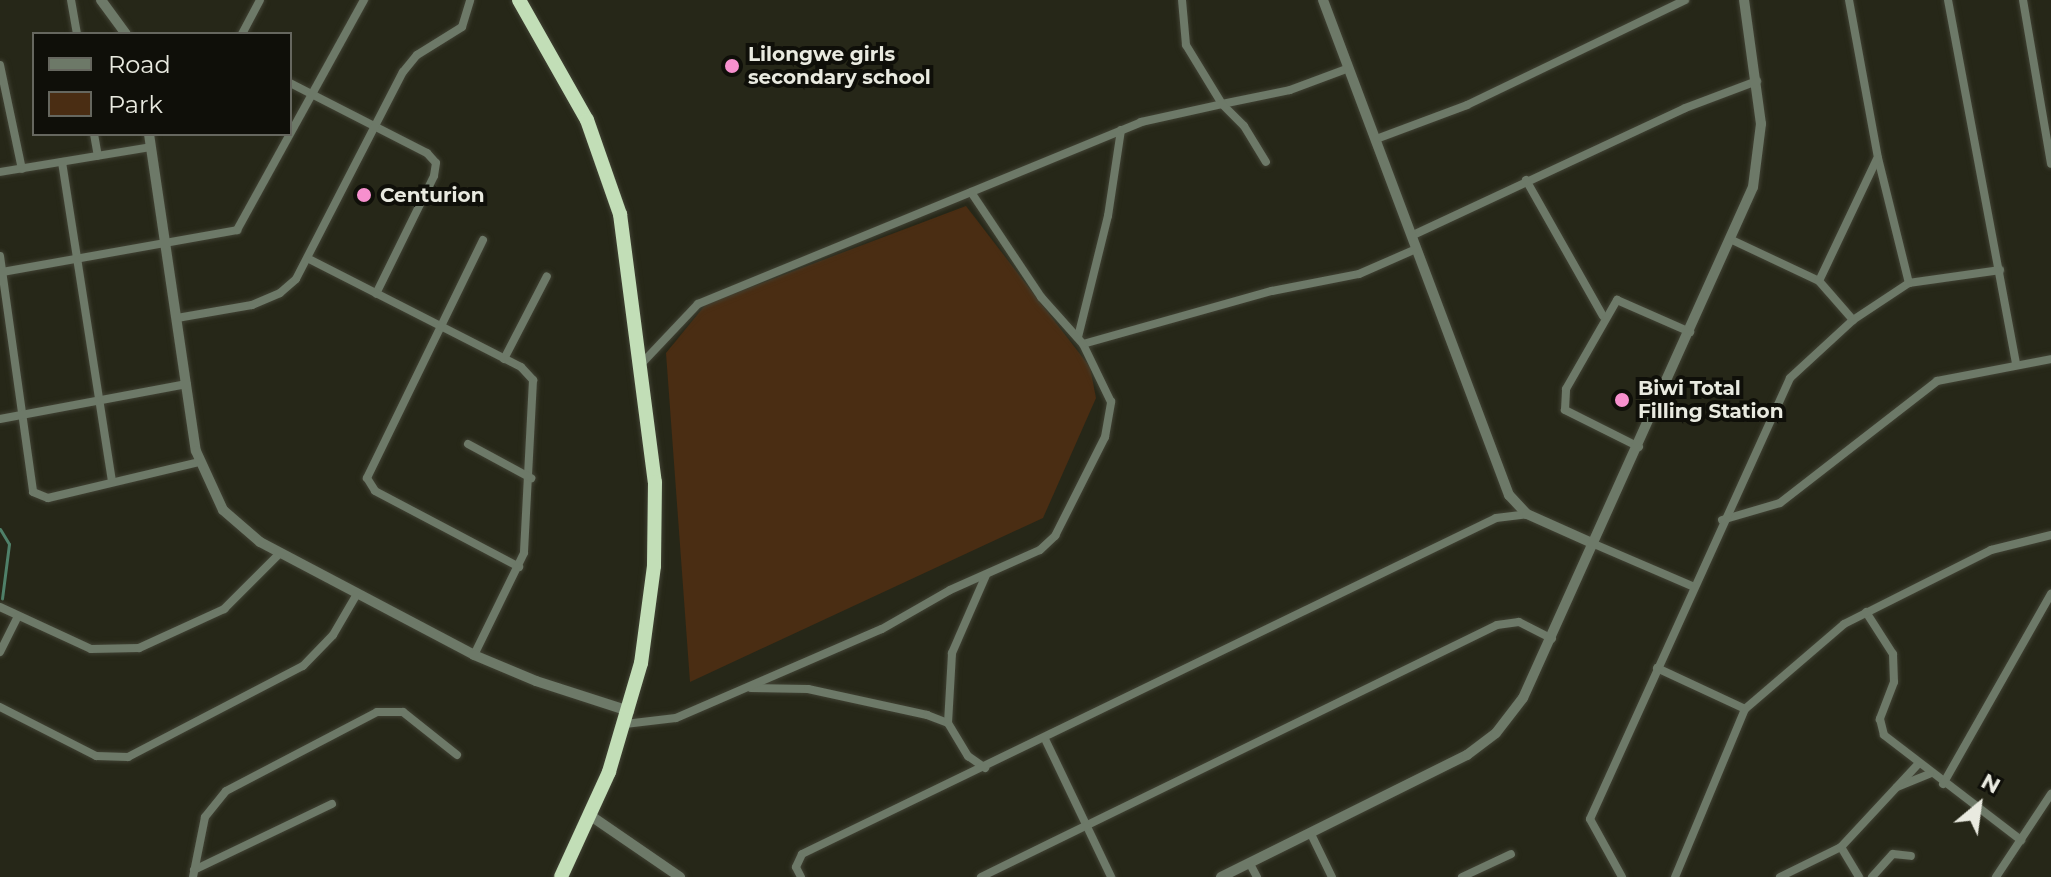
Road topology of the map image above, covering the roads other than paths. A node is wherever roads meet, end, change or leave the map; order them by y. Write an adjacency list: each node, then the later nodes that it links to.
1 (71, 0): 14 (street)
2 (101, 0): 15 (street)
3 (260, 0): 16 (street)
4 (364, 0): 21 (street)
5 (470, 0): 23 (street)
6 (519, 0): 62 (highway)
7 (1182, 0): 22 (street)
8 (1324, 0): 18 (street)
9 (1685, 0): 29 (street)
10 (1744, 0): 19 (street)
11 (1849, 0): 32 (street)
12 (1948, 0): 48 (street)
13 (2023, 0): 35 (street)
14 (77, 32)
15 (125, 32)
16 (243, 32)
17 (0, 65): 36 (street)
18 (1349, 68): 22 (street); 29 (street)
19 (1757, 81): 38 (street); 42 (street)
20 (292, 84): 21 (street)
21 (311, 96): 23 (street); 25 (street)
22 (1222, 104): 24 (street); 34 (street)
23 (375, 127): 47 (street); 53 (street)
24 (1121, 130): 39 (street); 59 (street)
25 (292, 132)
26 (94, 136): 31 (street)
27 (149, 136): 30 (street)
28 (290, 136): 43 (street)
29 (1376, 139): 40 (street)
30 (151, 147): 31 (street); 43 (street)
31 (98, 156): 33 (street)
32 (1878, 158): 51 (street); 52 (street)
33 (62, 162): 36 (street); 46 (street)
34 (1266, 162)
35 (2051, 164)
36 (22, 169): 37 (street)
37 (0, 172)
38 (1526, 180): 40 (street); 54 (street)
39 (971, 192): 59 (street); 62 (street)
40 (1411, 236): 44 (street)
41 (483, 240): 57 (street)
42 (1732, 240): 51 (street); 58 (street)
43 (164, 245): 46 (street); 55 (street)
44 (1416, 249): 59 (street); 73 (street)
45 (0, 256): 49 (street)
46 (78, 259): 49 (street); 65 (street)
47 (309, 259): 53 (street); 55 (street)
48 (2000, 270): 52 (street); 63 (street)
49 (2, 272): 66 (street)
50 (547, 276): 60 (street)
51 (1819, 281): 56 (street)
52 (1909, 283): 56 (street)
53 (376, 294): 57 (street)
54 (1603, 316): 58 (street); 69 (street)
55 (177, 318): 64 (street)
56 (1853, 320): 74 (street)
57 (440, 328): 60 (street); 78 (street)
58 (1690, 332): 69 (street)
59 (1080, 340): 79 (street)
60 (504, 359): 71 (street)
61 (2051, 359): 63 (street)
62 (643, 362): 93 (highway)
63 (2016, 364): 74 (street)
64 (187, 384): 65 (street); 70 (street)
65 (99, 400): 66 (street); 72 (street)
66 (23, 415): 67 (street); 72 (street)
67 (0, 419)
68 (468, 444): 71 (street)
69 (1639, 447): 76 (street)
70 (199, 462): 72 (street); 77 (street)
71 (531, 478): 78 (street)
72 (112, 481)
73 (1527, 514): 76 (street); 95 (street)
74 (1722, 520): 80 (street)
75 (2051, 535): 84 (street)
76 (1594, 544): 80 (street); 86 (street)
77 (280, 553): 81 (street); 85 (street)
78 (519, 567): 88 (street)
79 (986, 575): 90 (street); 94 (street)
80 (1692, 586): 89 (street)
81 (357, 594): 88 (street); 91 (street)
82 (2051, 594): 100 (street)
83 (0, 607): 85 (street)
84 (1866, 612): 92 (street); 97 (street)
85 (18, 616): 87 (street)
86 (1552, 639): 105 (street); 106 (street)
87 (0, 652)
88 (474, 655): 93 (street)
89 (1657, 668): 92 (street); 122 (street)
90 (746, 688): 93 (street); 94 (street)
91 (0, 707)
92 (1745, 709): 123 (street)
93 (627, 717): 104 (highway)
94 (948, 723): 98 (street)
95 (1045, 739): 98 (street); 105 (street)
96 (457, 755): 112 (street)
97 (1918, 764): 99 (street); 101 (street)
98 (985, 768): 115 (street)
99 (1930, 774): 100 (street); 101 (street)
100 (1943, 784): 107 (street)
101 (1896, 787): 108 (street)
102 (2051, 794): 107 (street)
103 (332, 804): 112 (street)
104 (591, 816): 113 (highway); 114 (street)
105 (1087, 827): 116 (street); 117 (street)
106 (1311, 834): 111 (street); 120 (street)
107 (2021, 840): 127 (street)
108 (1841, 847): 124 (street); 125 (street)
109 (1511, 854): 121 (street)
110 (1911, 856): 126 (street)
111 (1250, 864): 118 (street); 119 (street)
112 (194, 873)
113 (561, 877)
114 (680, 877)
115 (801, 877)
116 (981, 877)
117 (1111, 877)
118 (1221, 877)
119 (1257, 877)
120 (1332, 877)
121 (1462, 877)
122 (1622, 877)
123 (1675, 877)
124 (1780, 877)
125 (1859, 877)
126 (1872, 877)
127 (1996, 877)

